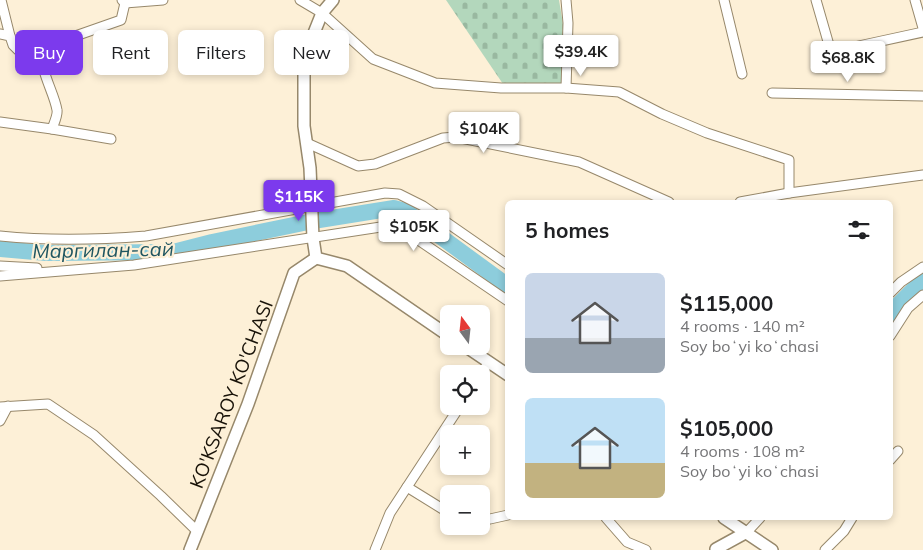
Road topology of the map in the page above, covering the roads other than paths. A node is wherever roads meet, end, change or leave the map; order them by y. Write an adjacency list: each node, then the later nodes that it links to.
1 (1, 0): 14 (street)
2 (163, 0): 9 (street)
3 (300, 0): 10 (street)
4 (333, 0): 10 (street)
5 (566, 0): 18 (street)
6 (724, 0): 16 (street)
7 (816, 0): 11 (street)
8 (915, 0): 11 (street)
9 (124, 2): 12 (street)
10 (322, 13): 18 (street); 24 (street)
11 (923, 30)
12 (83, 33)
13 (0, 34): 14 (street)
14 (10, 36): 15 (street)
15 (15, 47)
16 (742, 74)
17 (46, 75): 22 (street)
18 (566, 88): 26 (street)
19 (772, 93): 20 (street)
20 (923, 96)
21 (0, 122): 22 (street)
22 (52, 129): 23 (street)
23 (111, 139)
24 (307, 143): 27 (street); 29 (street)
25 (923, 175): 26 (street)
26 (789, 193): 28 (street)
27 (664, 200)
28 (751, 200)
29 (312, 206): 30 (street); 31 (street); 33 (street)
30 (0, 236)
31 (313, 238): 32 (street); 36 (street); 40 (street)
32 (316, 258): 41 (street); 60 (street, KO'KSAROY KO'CHASI)
33 (505, 263)
34 (0, 266): 36 (street)
35 (923, 267): 38 (street)
36 (75, 270): 37 (street)
37 (0, 276)
38 (893, 290)
39 (923, 295): 42 (street)
40 (505, 299)
41 (440, 330)
42 (893, 331)
43 (478, 355): 44 (street)
44 (489, 362): 45 (street); 46 (street)
45 (487, 365)
46 (505, 373)
47 (4, 406): 49 (street); 60 (street)
48 (454, 415): 52 (street)
49 (0, 421)
50 (898, 450): 51 (street)
51 (893, 456)
52 (407, 487): 53 (street); 63 (street)
53 (440, 507)
54 (505, 516): 55 (street)
55 (490, 519)
56 (608, 520): 64 (street)
57 (727, 520): 61 (street)
58 (758, 520): 61 (street)
59 (851, 520): 67 (street)
60 (197, 531): 62 (street, KO'KSAROY KO'CHASI)
61 (747, 532): 65 (street); 66 (street)
62 (190, 550)
63 (375, 550)
64 (646, 550)
65 (718, 550)
66 (772, 550)
67 (824, 550)

